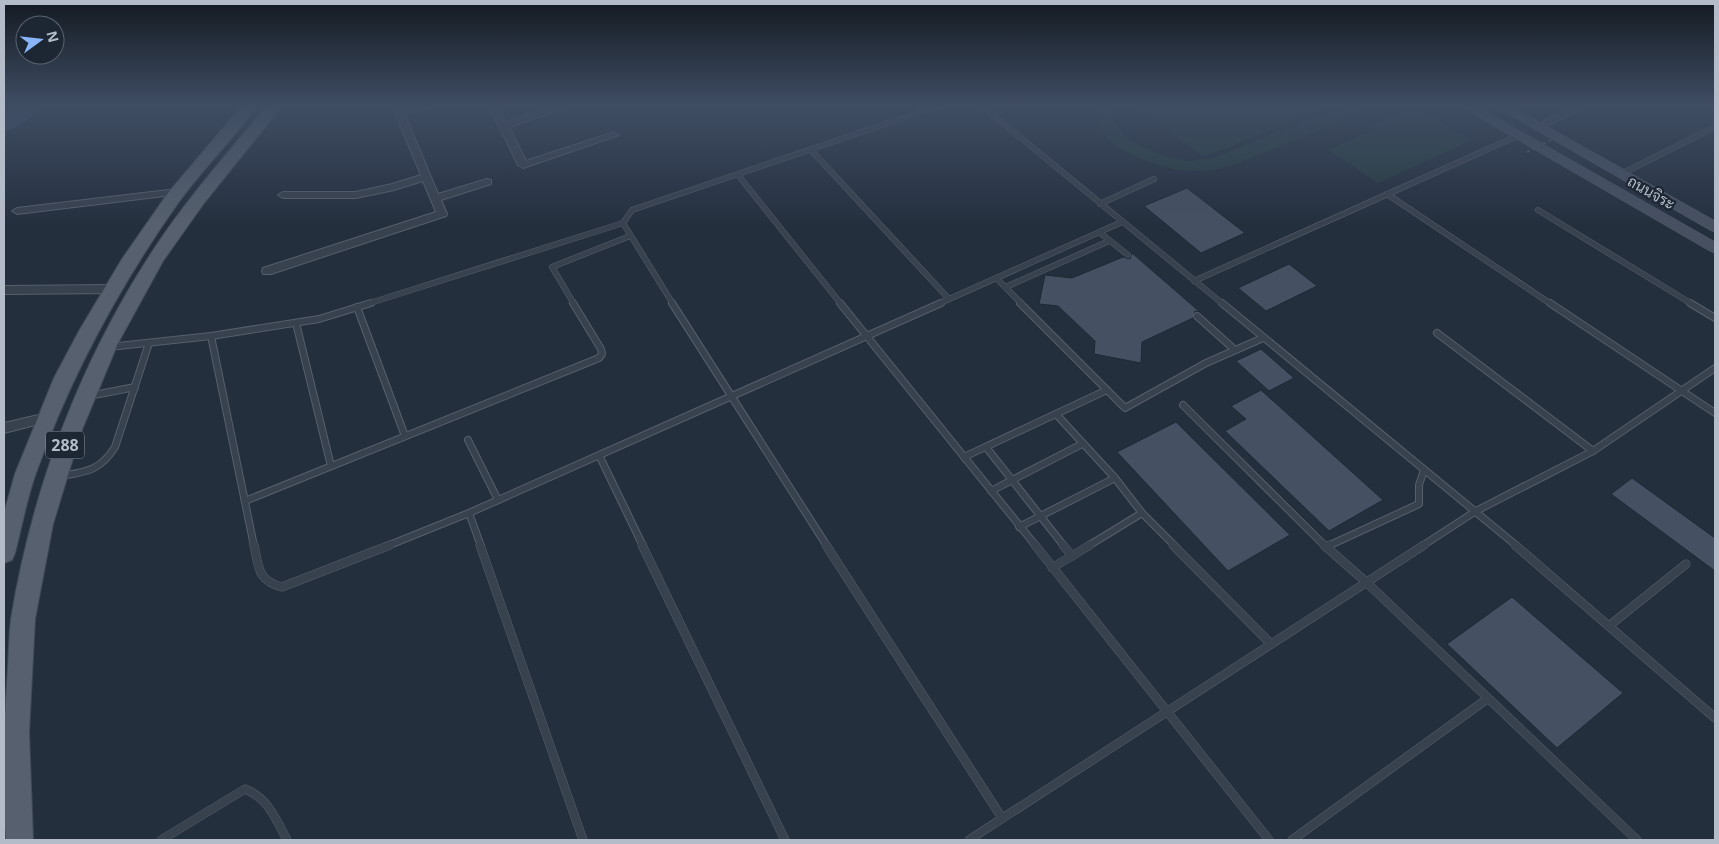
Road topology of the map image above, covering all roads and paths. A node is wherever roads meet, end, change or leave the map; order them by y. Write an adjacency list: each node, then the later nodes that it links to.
1 (217, 145): 20 (main road, 288)
2 (243, 145): 51 (main road, 288)
3 (413, 145): 17 (street)
4 (513, 145): 5 (street)
5 (582, 145)
6 (824, 145): 13 (lane)
7 (1029, 145): 24 (lane)
8 (1496, 145): 21 (lane)
9 (1534, 145): 33 (main road, ถนนจิระ)
10 (1540, 145): 14 (path, bridge)
11 (1570, 145): 15 (main road, ถนนจิระ)
12 (1678, 145): 15 (lane)
13 (811, 150): 16 (lane); 41 (lane)
14 (1527, 152)
15 (1621, 174): 29 (main road, ถนนจิระ)
16 (738, 175): 28 (lane); 48 (lane)
17 (426, 177): 22 (street); 23 (street)
18 (1154, 179): 24 (lane)
19 (487, 182): 23 (street)
20 (177, 192): 25 (street); 39 (main road, 288)
21 (1387, 194): 37 (lane); 56 (lane)
22 (283, 196)
23 (435, 198): 35 (street)
24 (1100, 204): 27 (lane)
25 (16, 210)
26 (1538, 210): 44 (lane)
27 (1122, 222): 30 (lane); 37 (lane)
28 (623, 223): 31 (lane); 42 (lane)
29 (1715, 227)
30 (1099, 232): 32 (lane); 36 (lane)
31 (630, 236): 57 (lane); 64 (lane)
32 (1109, 241): 34 (lane); 38 (lane)
33 (1715, 248)
34 (1128, 255)
35 (266, 271)
36 (996, 278): 38 (lane); 41 (lane)
37 (1194, 281): 49 (lane)
38 (1006, 287): 55 (lane)
39 (113, 289): 40 (street); 62 (main road, 288)
40 (4, 290)
41 (949, 299): 48 (lane)
42 (357, 307): 45 (lane); 64 (lane)
43 (1197, 316): 52 (lane)
44 (1715, 318)
45 (296, 323): 47 (lane); 71 (lane)
46 (1437, 333): 68 (lane)
47 (211, 336): 50 (lane); 78 (lane)
48 (867, 336): 57 (lane); 70 (lane)
49 (1263, 338): 52 (lane); 72 (lane)
50 (149, 343): 51 (lane); 54 (lane)
51 (107, 348): 58 (main road, 288)
52 (1235, 350): 55 (lane)
53 (1715, 368): 56 (lane)
54 (135, 387): 58 (lane); 73 (lane)
55 (1107, 390): 61 (lane)
56 (1682, 391): 60 (lane); 68 (lane)
57 (731, 396): 69 (lane); 96 (lane)
58 (84, 397): 73 (main road, 288)
59 (1183, 405): 85 (lane)
60 (1715, 413)
61 (1056, 414): 66 (lane); 67 (lane)
62 (48, 418): 63 (street); 84 (main road, 288)
63 (4, 428)
64 (405, 436): 71 (lane)
65 (468, 440): 77 (lane)
66 (1082, 444): 74 (lane); 75 (lane)
67 (986, 447): 70 (lane); 75 (lane)
68 (1593, 451): 79 (lane)
69 (600, 455): 77 (lane); 101 (lane)
70 (964, 457): 76 (lane)
71 (330, 466): 78 (lane)
72 (1424, 470): 79 (lane); 85 (lane)
73 (55, 477): 97 (main road, 288)
74 (1115, 478): 81 (lane); 82 (lane)
75 (1012, 481): 76 (lane); 82 (lane)
76 (991, 491): 83 (lane)
77 (498, 500): 80 (lane)
78 (244, 501): 80 (lane)
79 (1476, 510): 90 (lane); 91 (lane)
80 (469, 513): 100 (lane)
81 (1142, 513): 87 (lane); 92 (lane)
82 (1040, 516): 83 (lane); 87 (lane)
83 (1020, 527): 89 (lane)
84 (6, 530): 86 (main road, 288)
85 (1326, 547): 90 (lane)
86 (4, 553)
87 (1072, 556): 89 (lane)
88 (1686, 564): 91 (lane)
89 (1052, 568): 94 (lane)
90 (1365, 581): 92 (lane); 93 (lane)
91 (1609, 626): 95 (lane)
92 (1271, 644): 94 (lane)
93 (1487, 699): 104 (lane); 105 (lane)
94 (1168, 710): 96 (lane); 103 (lane)
95 (1715, 718)
96 (1002, 818): 102 (lane)
97 (19, 840)
98 (161, 840): 99 (lane)
99 (287, 840)
100 (583, 840)
101 (784, 840)
102 (969, 840)
103 (1269, 840)
104 (1292, 840)
105 (1637, 840)

